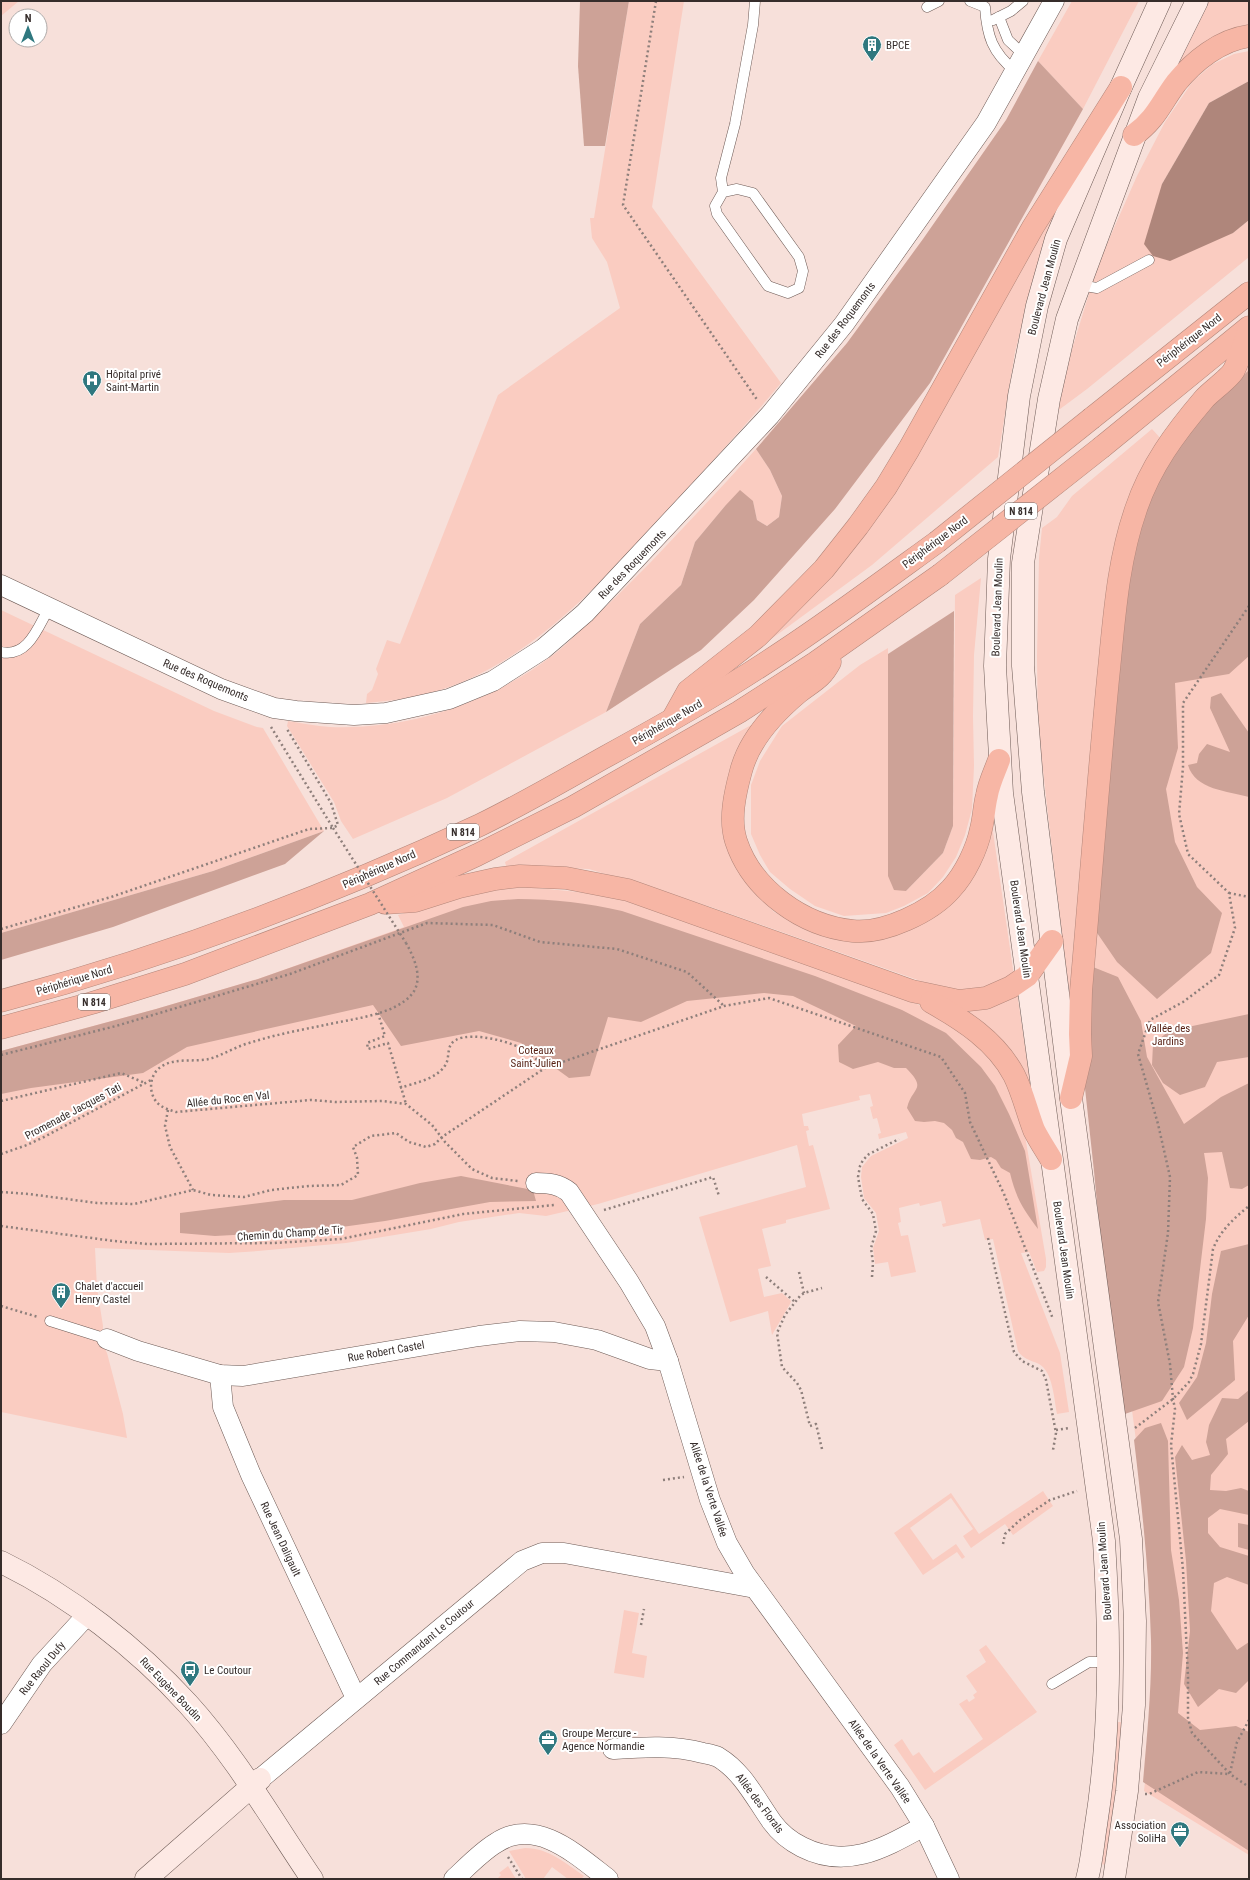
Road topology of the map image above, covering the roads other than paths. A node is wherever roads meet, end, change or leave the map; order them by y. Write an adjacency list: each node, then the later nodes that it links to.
1 (755, 1): 15 (lane)
2 (939, 1): 8 (lane)
3 (970, 1): 10 (lane)
4 (1024, 1): 9 (lane)
5 (1054, 1): 12 (street, Rue des Roquemonts)
6 (1160, 1): 13 (main road, Boulevard Jean Moulin)
7 (1197, 1): 14 (main road)
8 (927, 7)
9 (999, 17): 10 (lane); 12 (lane)
10 (986, 24): 12 (lane)
11 (1249, 36): 14 (highway)
12 (1020, 63): 22 (street, Rue des Roquemonts)
13 (1120, 87): 25 (highway); 26 (main road, Boulevard Jean Moulin)
14 (1134, 135): 17 (main road)
15 (723, 192): 15 (lane)
16 (1149, 260): 17 (lane)
17 (1079, 285): 28 (main road)
18 (1249, 293): 25 (highway, Périphérique Nord / N 814, bridge)
19 (1249, 327): 23 (highway, N 814, bridge)
20 (1249, 330): 33 (highway)
21 (1, 585): 22 (street, Rue des Roquemonts)
22 (49, 608): 24 (lane)
23 (837, 647): 26 (highway); 27 (highway, N 814)
24 (1, 652)
25 (672, 719): 31 (highway, Périphérique Nord / N 814)
26 (999, 760): 29 (main road, Boulevard Jean Moulin)
27 (370, 904): 30 (highway); 32 (highway, N 814)
28 (1052, 941): 29 (highway); 33 (main road)
29 (1027, 976): 30 (highway); 34 (main road, Boulevard Jean Moulin)
30 (912, 991): 34 (highway)
31 (1, 1001)
32 (1, 1028)
33 (1071, 1098): 56 (main road)
34 (1051, 1159): 43 (main road, Boulevard Jean Moulin)
35 (536, 1182): 38 (street, Allée de la Verte Vallée)
36 (50, 1321): 37 (lane)
37 (107, 1339): 39 (street, Rue Robert Castel)
38 (668, 1361): 39 (street, Rue Robert Castel); 41 (street, Allée de la Verte Vallée)
39 (220, 1375): 45 (street, Rue Jean Daligault)
40 (1, 1562): 42 (main road, Rue Eugène Boudin)
41 (756, 1588): 45 (street, Rue Commandant Le Coutour); 49 (street, Allée de la Verte Vallée)
42 (88, 1614): 46 (street, Rue Raoul Dufy); 48 (main road, Rue Eugène Boudin)
43 (1109, 1662): 44 (lane); 50 (main road, Boulevard Jean Moulin)
44 (1052, 1684)
45 (356, 1698): 48 (street, Rue Commandant Le Coutour)
46 (1, 1724)
47 (613, 1749): 49 (street, Allée des Florals)
48 (255, 1783): 51 (main road, Rue Commandant Le Coutour); 52 (main road, Rue Eugène Boudin)
49 (924, 1826): 55 (street, Allée de la Verte Vallée)
50 (1088, 1876): 56 (street)
51 (146, 1879)
52 (312, 1879)
53 (454, 1879): 54 (street)
54 (608, 1879)
55 (949, 1879)
56 (1114, 1879)

